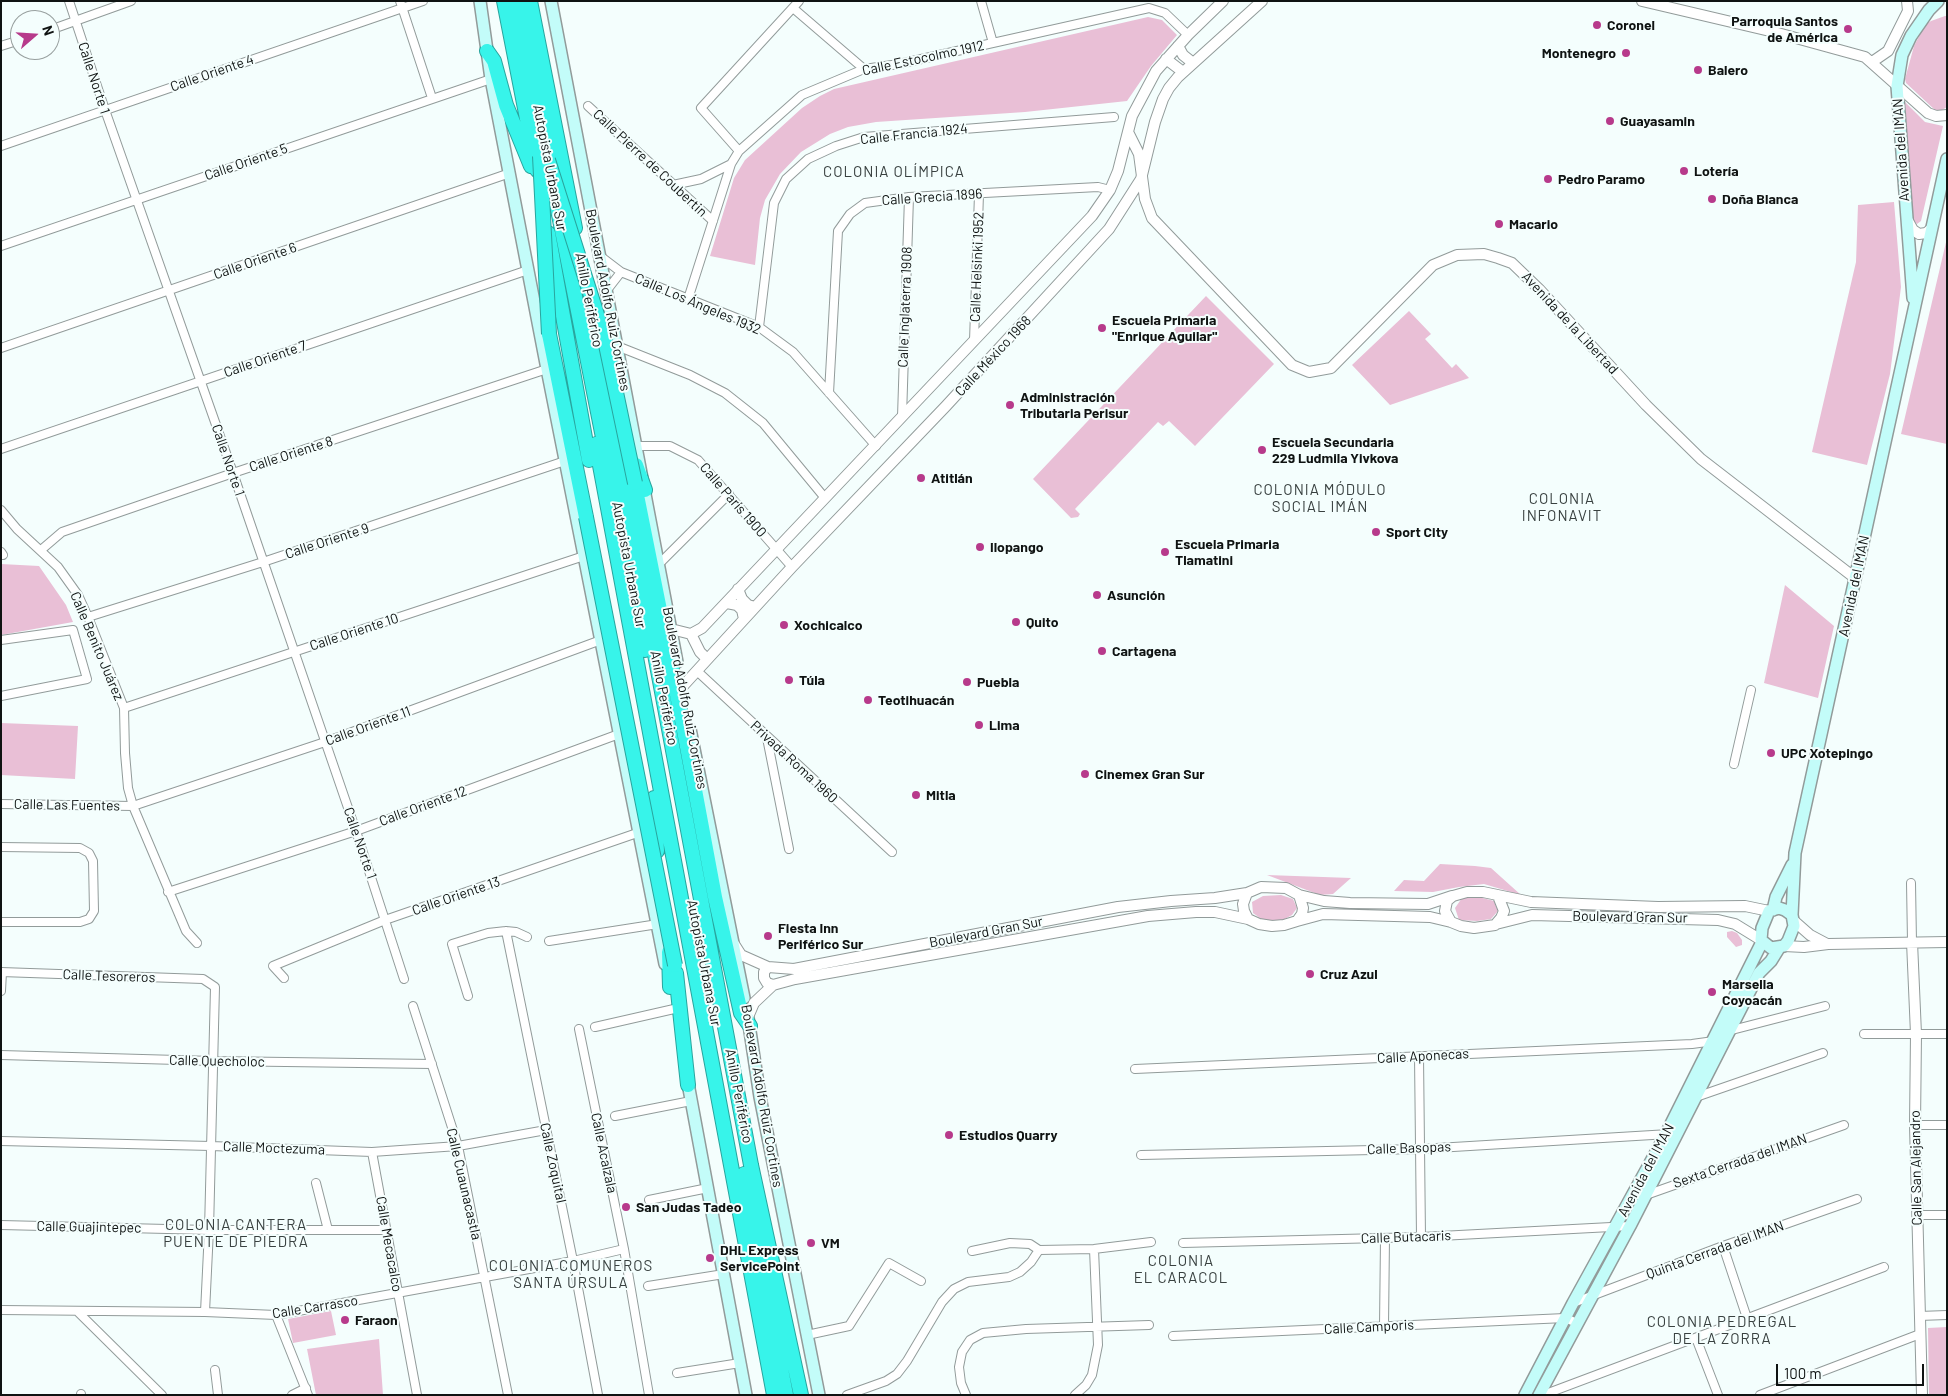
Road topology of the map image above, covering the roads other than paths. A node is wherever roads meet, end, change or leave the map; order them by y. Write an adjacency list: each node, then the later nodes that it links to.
1 (69, 1): 21 (street, Calle Norte 1)
2 (131, 1): 21 (street)
3 (423, 1): 19 (street, Calle Oriente 4)
4 (480, 1): 26 (main road)
5 (504, 1): 47 (highway, Anillo Periférico)
6 (511, 1): 42 (highway, Autopista Urbana Sur)
7 (518, 1): 42 (highway, Autopista Urbana Sur)
8 (530, 1): 70 (highway, Anillo Periférico)
9 (550, 1): 57 (main road, Boulevard Adolfo Ruiz Cortines)
10 (799, 1): 20 (street)
11 (981, 1): 24 (street)
12 (1223, 1): 23 (street, Calle México 1968)
13 (1262, 1): 29 (street, Calle México 1968)
14 (1642, 1): 28 (street)
15 (1906, 1): 28 (street)
16 (1938, 1): 33 (main road, Avenida del IMAN)
17 (1943, 1): 18 (street)
18 (1947, 4)
19 (401, 5): 34 (street); 36 (street, Calle Oriente 4)
20 (793, 8): 30 (street); 41 (street)
21 (76, 21): 22 (street); 36 (street, Calle Norte 1)
22 (60, 27)
23 (1188, 34): 24 (street, Calle Estocolmo 1912); 25 (street, Calle México 1968)
24 (993, 43): 30 (street, Calle Estocolmo 1912)
25 (1178, 46): 27 (street, Calle México 1968); 29 (street)
26 (487, 51): 32 (main road); 47 (highway)
27 (1166, 59): 31 (street); 39 (street, Calle México 1968)
28 (1872, 62): 33 (street)
29 (1193, 63): 31 (street, Calle México 1968)
30 (864, 69): 41 (street, Calle Estocolmo 1912)
31 (1183, 72): 46 (street, Calle México 1968)
32 (492, 79): 34 (street, Calle Oriente 5); 45 (main road)
33 (1897, 86): 37 (street); 53 (main road, Avenida del IMAN)
34 (432, 98): 52 (street, Calle Oriente 5)
35 (588, 106): 48 (street, Calle Pierre de Coubertin)
36 (105, 110): 40 (street, Calle Oriente 4); 52 (street, Calle Norte 1)
37 (1947, 115)
38 (1114, 117): 64 (street, Calle Francia 1924)
39 (1129, 134): 46 (street, Avenida de la Libertad); 49 (street, Calle México 1968)
40 (1, 146)
41 (739, 151): 44 (street, Calle Estocolmo 1912)
42 (544, 158): 118 (highway, bridge); 173 (highway, bridge); 251 (highway, Autopista Urbana Sur, bridge); 252 (highway, Autopista Urbana Sur, bridge)
43 (1947, 159): 55 (main road, Avenida del IMAN)
44 (731, 164): 48 (street); 54 (street, Calle Estocolmo 1912)
45 (510, 173): 58 (main road); 61 (street, Calle Oriente 6)
46 (1142, 180): 87 (street, Calle México 1968); 88 (street, Avenida de la Libertad)
47 (540, 184): 109 (highway, Anillo Periférico)
48 (673, 185): 54 (street, Calle Pierre de Coubertin)
49 (1110, 190): 50 (street, Calle Grecia 1896); 65 (street, Calle México 1968)
50 (980, 194): 51 (street, Calle Grecia 1896); 65 (street, Calle Helsinki 1952)
51 (909, 197): 71 (street, Calle Grecia 1896); 72 (street, Calle Inglaterra 1908)
52 (136, 200): 56 (street, Calle Oriente 5); 61 (street, Calle Norte 1)
53 (1906, 218): 55 (street); 63 (main road, Avenida del IMAN)
54 (712, 221): 62 (street, Calle Estocolmo 1912)
55 (1932, 228): 63 (main road, Avenida del IMAN)
56 (1, 246)
57 (600, 256): 59 (street, Calle Los Ángeles 1932); 60 (main road, Boulevard Adolfo Ruiz Cortines)
58 (528, 270): 68 (main road); 69 (street, Calle Oriente 7)
59 (621, 272): 60 (street, Calle Los Ángeles 1932); 62 (street, Calle Los Ángeles 1932)
60 (607, 290): 66 (main road, Boulevard Adolfo Ruiz Cortines)
61 (169, 291): 67 (street, Calle Oriente 6); 69 (street, Calle Norte 1)
62 (688, 299): 64 (street, Calle Los Ángeles 1932)
63 (1914, 310): 88 (main road, Avenida del IMAN)
64 (759, 326): 71 (street, Calle Los Ángeles 1932)
65 (974, 341): 72 (street, Calle México 1968)
66 (617, 346): 73 (main road, Boulevard Adolfo Ruiz Cortines); 80 (street)
67 (1, 348)
68 (547, 369): 76 (main road); 77 (street, Calle Oriente 8)
69 (200, 381): 75 (street, Calle Oriente 7); 77 (street, Calle Norte 1)
70 (606, 383): 78 (highway); 188 (highway, Anillo Periférico)
71 (828, 393): 74 (street, Calle Los Ángeles 1932)
72 (902, 417): 74 (street, Calle México 1968)
73 (636, 446): 78 (main road, Boulevard Adolfo Ruiz Cortines); 79 (street, Calle París 1900)
74 (876, 446): 80 (street, Calle México 1968)
75 (1, 449)
76 (565, 461): 84 (main road); 85 (street, Calle Oriente 9)
77 (233, 473): 83 (street, Calle Oriente 8); 85 (street, Calle Norte 1)
78 (645, 490): 86 (main road, Boulevard Adolfo Ruiz Cortines)
79 (729, 494): 82 (street, Calle París 1900); 86 (street)
80 (825, 498): 82 (street, Calle México 1968)
81 (1, 510): 83 (street, Calle Benito Juárez)
82 (775, 549): 87 (street, Calle París 1900); 89 (street, Calle México 1968)
83 (41, 550): 92 (street, Calle Benito Juárez)
84 (584, 556): 97 (main road); 98 (street, Calle Oriente 10)
85 (263, 562): 92 (street, Calle Oriente 9); 98 (street, Calle Norte 1)
86 (659, 564): 94 (main road, Boulevard Adolfo Ruiz Cortines)
87 (792, 567): 91 (street, Calle México 1968)
88 (1856, 578): 117 (main road, Avenida del IMAN)
89 (738, 589): 90 (street, Calle México 1968); 91 (street)
90 (727, 603): 93 (street); 95 (street, Calle México 1968)
91 (755, 607): 93 (street, Calle México 1968)
92 (88, 617): 104 (street, Calle Benito Juárez)
93 (744, 619): 99 (street, Calle México 1968)
94 (671, 630): 95 (street); 101 (main road, Boulevard Adolfo Ruiz Cortines)
95 (691, 634): 99 (street)
96 (1, 640): 103 (street)
97 (601, 640): 105 (main road); 107 (street, Calle Oriente 11)
98 (294, 652): 104 (street, Calle Oriente 10); 107 (street, Calle Norte 1)
99 (707, 660): 100 (street, Calle México 1968)
100 (697, 671): 101 (street, Calle México 1968); 106 (street, Privada Roma 1960)
101 (682, 687): 121 (main road, Boulevard Adolfo Ruiz Cortines)
102 (1751, 690): 108 (street)
103 (1, 696)
104 (124, 708): 111 (street, Calle Benito Juárez)
105 (619, 734): 112 (street, Calle Oriente 12); 113 (main road)
106 (767, 738): 115 (street); 116 (street, Privada Roma 1960)
107 (325, 742): 111 (street, Calle Oriente 11); 112 (street, Calle Norte 1)
108 (1734, 764)
109 (653, 777): 153 (highway); 250 (highway, Anillo Periférico)
110 (1, 804): 111 (street, Calle Las Fuentes)
111 (133, 806): 120 (street, Calle Benito Juárez)
112 (356, 831): 120 (street, Calle Oriente 12); 129 (street, Calle Norte 1)
113 (640, 832): 129 (street, Calle Oriente 13); 133 (main road)
114 (1, 847): 131 (street)
115 (789, 849)
116 (892, 852)
117 (1794, 862): 126 (main road, Avenida del IMAN); 127 (main road, Avenida del IMAN)
118 (708, 864): 121 (highway); 147 (highway)
119 (1911, 883): 140 (street)
120 (168, 892): 142 (street, Calle Benito Juárez)
121 (719, 893): 144 (main road, Boulevard Adolfo Ruiz Cortines); 147 (highway)
122 (1247, 893): 123 (street); 128 (street); 136 (street, Boulevard Gran Sur)
123 (1298, 895): 124 (street); 130 (street)
124 (1453, 896): 125 (street); 132 (street)
125 (1498, 896): 126 (street, Boulevard Gran Sur); 134 (street)
126 (1771, 911): 127 (main road); 139 (main road)
127 (1793, 918): 145 (street); 146 (main road)
128 (1248, 919): 130 (street); 143 (street, Boulevard Gran Sur)
129 (385, 920): 150 (street, Calle Oriente 13); 151 (street, Calle Norte 1)
130 (1297, 921): 132 (street)
131 (1, 922)
132 (1451, 922): 134 (street)
133 (658, 924): 138 (street); 153 (main road)
134 (1495, 925): 139 (street, Boulevard Gran Sur)
135 (506, 931): 137 (street); 155 (street); 180 (street, Calle Zoquital)
136 (989, 931): 143 (street); 143 (street); 148 (street, Boulevard Gran Sur)
137 (527, 937)
138 (549, 941)
139 (1761, 941): 146 (main road); 166 (main road, Avenida del IMAN)
140 (1912, 942): 141 (street); 145 (street); 164 (street, Calle San Alejandro)
141 (1947, 942)
142 (197, 943)
143 (991, 943): 152 (street, Boulevard Gran Sur)
144 (734, 944): 148 (street, Boulevard Gran Sur); 159 (main road, Boulevard Adolfo Ruiz Cortines)
145 (1828, 944): 146 (street)
146 (1781, 947): 162 (main road, Avenida del IMAN)
147 (727, 966): 159 (highway); 188 (highway)
148 (768, 967): 152 (street)
149 (2, 972): 154 (street); 170 (street, Calle Tesoreros)
150 (284, 978)
151 (404, 979)
152 (773, 985): 159 (street, Boulevard Gran Sur)
153 (670, 987): 158 (main road)
154 (1, 991)
155 (468, 996)
156 (413, 1006): 171 (street, Calle Cuaunacastla)
157 (1825, 1006): 162 (street)
158 (674, 1009): 160 (street); 173 (main road)
159 (749, 1022): 233 (main road, Boulevard Adolfo Ruiz Cortines)
160 (596, 1027)
161 (579, 1029): 208 (street, Calle Acalzala)
162 (1729, 1031): 166 (street); 174 (main road, Avenida del IMAN)
163 (1864, 1034): 164 (street)
164 (1916, 1034): 165 (street); 179 (street, Calle San Alejandro)
165 (1947, 1034)
166 (1712, 1042): 169 (street, Calle Aponecas); 174 (main road, Avenida del IMAN)
167 (1823, 1053): 174 (street)
168 (1, 1054): 170 (street, Calle Quecholoc)
169 (1418, 1056): 172 (street, Calle Aponecas); 185 (street)
170 (213, 1061): 171 (street, Calle Quecholoc); 183 (street)
171 (432, 1064): 184 (street, Calle Cuaunacastla)
172 (1135, 1069)
173 (688, 1085): 175 (main road)
174 (1691, 1095): 181 (main road, Avenida del IMAN)
175 (691, 1101): 176 (street); 190 (main road)
176 (615, 1116)
177 (1947, 1124): 179 (street)
178 (1844, 1125): 191 (street, Sexta Cerrada del IMAN)
179 (1915, 1125): 194 (street, Calle San Alejandro)
180 (546, 1130): 184 (street, Calle Moctezuma); 211 (street, Calle Zoquital)
181 (1671, 1134): 185 (street, Calle Basopas); 191 (main road, Avenida del IMAN)
182 (1, 1141): 183 (street, Calle Moctezuma)
183 (211, 1146): 186 (street, Calle Moctezuma); 199 (street)
184 (458, 1146): 186 (street, Calle Moctezuma); 214 (street, Calle Cuaunacastla)
185 (1420, 1149): 187 (street, Calle Basopas); 203 (street)
186 (372, 1152): 201 (street, Calle Mecacalco)
187 (1141, 1156)
188 (752, 1165): 253 (highway, Anillo Periférico)
189 (316, 1184): 200 (street)
190 (708, 1188): 193 (street); 213 (main road)
191 (1641, 1193): 197 (main road, Avenida del IMAN); 198 (main road, Avenida del IMAN)
192 (1857, 1199): 206 (street, Quinta Cerrada del IMAN)
193 (649, 1200)
194 (1917, 1215): 195 (street); 225 (street, Calle San Alejandro)
195 (1947, 1215)
196 (1, 1226): 199 (street, Calle Guajintepec)
197 (1616, 1226): 198 (street, Calle Butacaris); 203 (street, Calle Butacaris); 219 (main road, Avenida del IMAN)
198 (1630, 1226): 218 (main road, Avenida del IMAN)
199 (209, 1230): 200 (street, Calle Guajintepec); 222 (street)
200 (328, 1230): 201 (street, Calle Guajintepec)
201 (386, 1230): 217 (street, Calle Mecacalco)
202 (1385, 1238): 203 (street, Calle Butacaris); 205 (street, Calle Butacaris); 230 (street)
203 (1421, 1238)
204 (1152, 1242): 207 (street)
205 (1183, 1243)
206 (1723, 1246): 218 (street, Quinta Cerrada del IMAN); 227 (street)
207 (1094, 1249): 209 (street); 231 (street)
208 (624, 1250): 211 (street, Calle Carrasco); 248 (street, Calle Acalzala)
209 (1038, 1250): 210 (street); 240 (street)
210 (972, 1251)
211 (573, 1261): 214 (street, Calle Carrasco); 247 (street, Calle Zoquital)
212 (1884, 1267): 227 (street)
213 (724, 1274): 216 (street); 236 (main road)
214 (485, 1276): 217 (street, Calle Carrasco); 246 (street, Calle Cuaunacastla)
215 (921, 1281): 233 (street)
216 (648, 1286)
217 (398, 1294): 223 (street, Calle Carrasco); 245 (street, Calle Mecacalco)
218 (1592, 1296): 219 (street, Quinta Cerrada del IMAN); 228 (main road, Avenida del IMAN)
219 (1573, 1303): 226 (main road, Avenida del IMAN)
220 (1, 1310): 221 (street, Calle Carrasco)
221 (77, 1311): 222 (street, Calle Carrasco); 242 (street)
222 (205, 1312): 223 (street, Calle Carrasco)
223 (276, 1315): 239 (street)
224 (1947, 1315): 225 (street)
225 (1919, 1316): 232 (street, Calle San Alejandro)
226 (1565, 1318): 228 (street); 230 (street, Calle Camporis); 241 (main road, Avenida del IMAN)
227 (1747, 1318): 235 (street)
228 (1577, 1323): 258 (main road, Avenida del IMAN)
229 (1149, 1325): 231 (street)
230 (1384, 1326): 234 (street, Calle Camporis)
231 (1097, 1327): 256 (street); 257 (street)
232 (1920, 1334): 260 (street); 261 (street, Calle San Alejandro)
233 (807, 1335): 254 (main road, Boulevard Adolfo Ruiz Cortines)
234 (1174, 1336)
235 (1696, 1338): 258 (street); 259 (street)
236 (740, 1363): 238 (street); 249 (main road)
237 (215, 1370): 243 (street)
238 (677, 1373)
239 (307, 1391): 244 (street)
240 (869, 1391): 255 (street)
241 (1529, 1393)
242 (162, 1395)
243 (218, 1395)
244 (292, 1395)
245 (417, 1395)
246 (508, 1395)
247 (598, 1395)
248 (649, 1395)
249 (746, 1395)
250 (765, 1395)
251 (774, 1395)
252 (786, 1395)
253 (801, 1395)
254 (819, 1395)
255 (847, 1395)
256 (966, 1395)
257 (1075, 1395)
258 (1541, 1395)
259 (1718, 1395)
260 (1760, 1395)
261 (1922, 1395)

